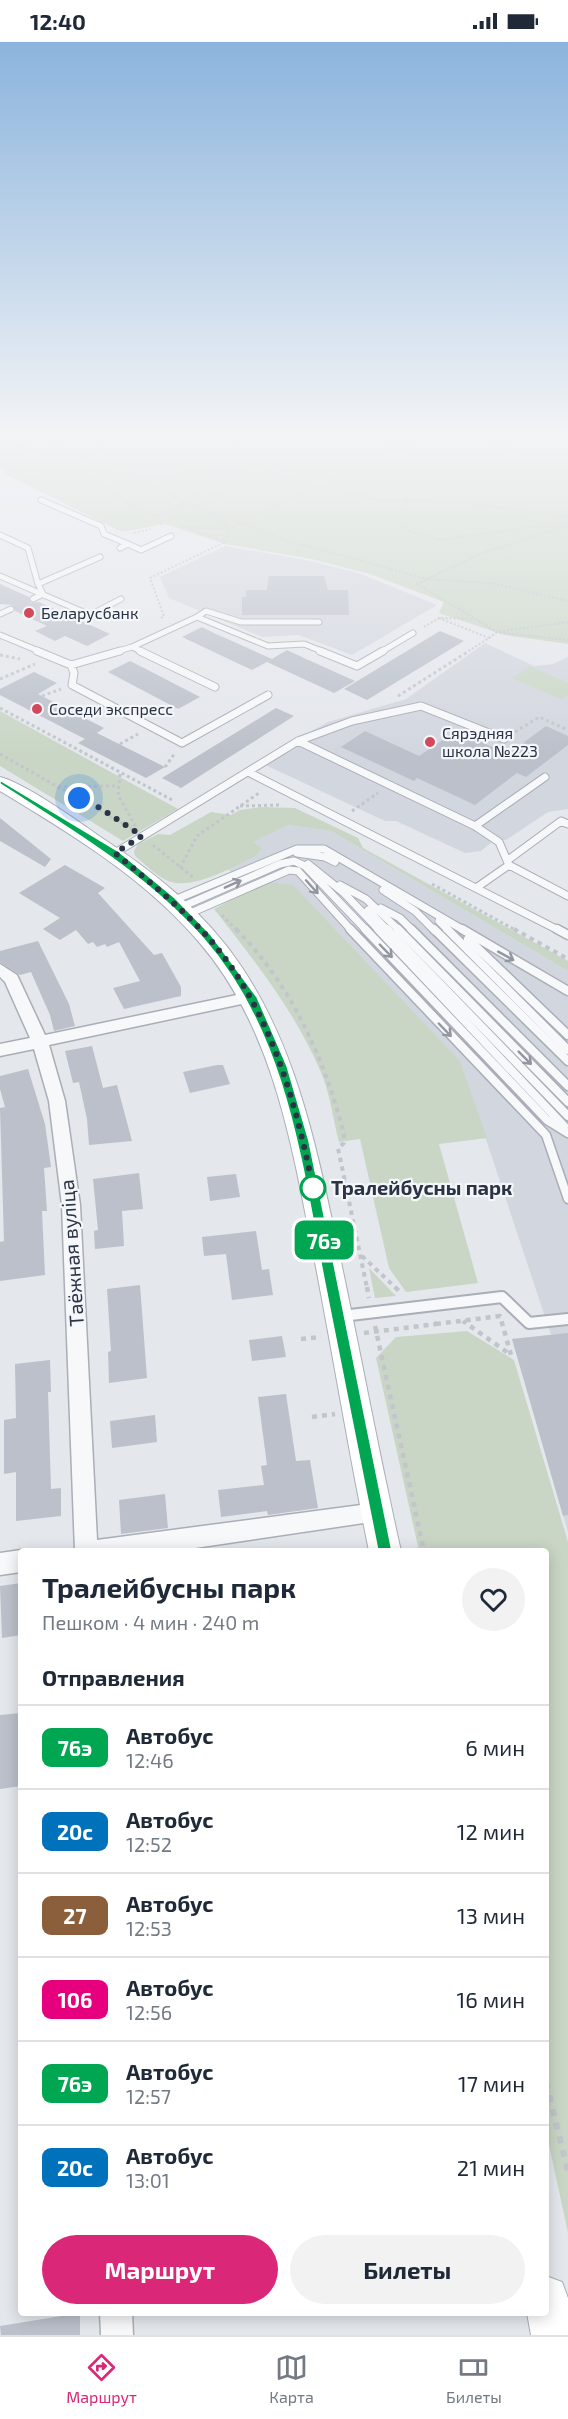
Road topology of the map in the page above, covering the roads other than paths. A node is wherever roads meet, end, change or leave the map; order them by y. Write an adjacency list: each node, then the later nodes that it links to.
1 (12, 541): 8 (lane)
2 (121, 541): 4 (lane)
3 (160, 541): 4 (lane)
4 (128, 544): 5 (lane)
5 (120, 548)
6 (100, 557): 8 (lane)
7 (0, 576): 9 (lane)
8 (39, 584): 9 (lane)
9 (43, 594): 10 (lane); 11 (lane)
10 (33, 599)
11 (121, 599)
12 (11, 609): 13 (lane)
13 (0, 614)
14 (197, 616): 15 (lane); 16 (lane); 18 (lane)
15 (319, 622)
16 (413, 633)
17 (0, 635): 19 (lane)
18 (132, 647): 19 (lane); 20 (lane)
19 (71, 665): 21 (lane)
20 (215, 687)
21 (268, 695)
22 (504, 738): 23 (lane)
23 (298, 741): 24 (lane); 28 (lane)
24 (250, 773): 29 (lane); 34 (lane)
25 (545, 777): 28 (lane)
26 (0, 783): 29 (main road)
27 (568, 824): 32 (lane)
28 (475, 826): 32 (lane)
29 (115, 853): 38 (main road)
30 (288, 853): 38 (lane); 39 (lane); 49 (lane)
31 (294, 861): 33 (lane); 38 (lane, one-way to 31); 53 (lane, one-way to 53)
32 (508, 862): 34 (lane); 36 (lane)
33 (328, 878): 35 (lane); 37 (lane)
34 (476, 888): 41 (lane)
35 (344, 893): 52 (lane); 53 (lane)
36 (568, 897)
37 (366, 899): 50 (lane); 51 (lane, one-way to 51)
38 (179, 908): 44 (main road); 54 (lane, one-way to 54)
39 (427, 909): 40 (lane); 48 (lane)
40 (458, 929): 43 (lane, one-way to 43); 45 (lane)
41 (568, 935)
42 (0, 969): 46 (street, Таёжная вуліца)
43 (568, 991)
44 (251, 997): 46 (street); 55 (main road)
45 (568, 1035)
46 (40, 1041): 47 (street); 58 (street, Таёжная вуліца)
47 (0, 1050)
48 (568, 1050)
49 (568, 1061)
50 (568, 1086)
51 (568, 1102)
52 (568, 1116)
53 (568, 1132)
54 (568, 1199)
55 (340, 1316): 56 (lane); 57 (main road)
56 (568, 1318)
57 (376, 1514): 59 (street); 60 (main road)
58 (86, 1548)
59 (120, 1548)
60 (384, 1548)
61 (18, 1561): 62 (street)
62 (0, 1564)
63 (549, 2312): 66 (main road)
64 (116, 2316): 65 (street)
65 (117, 2335)
66 (554, 2335)

